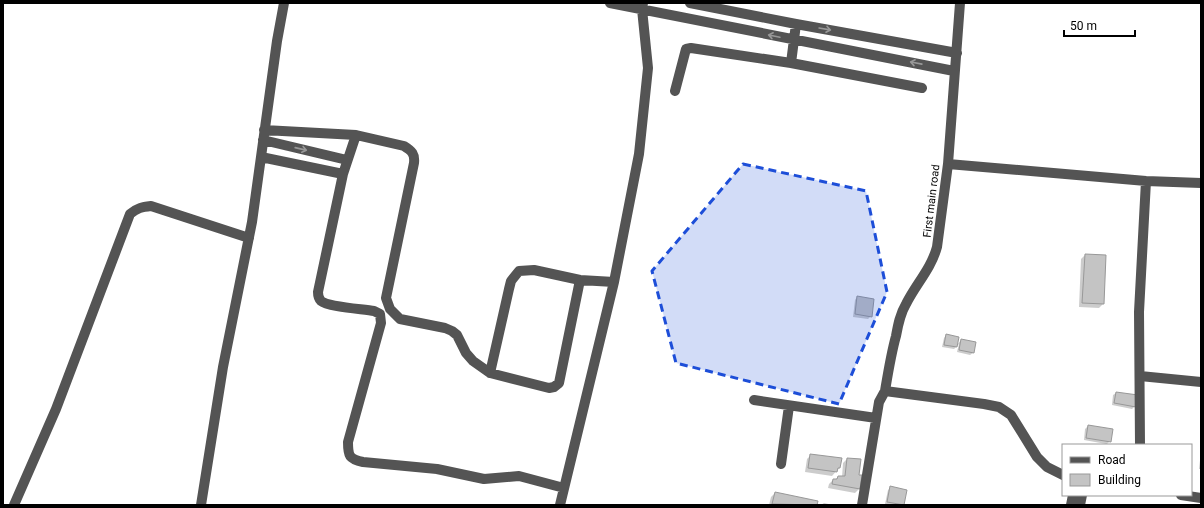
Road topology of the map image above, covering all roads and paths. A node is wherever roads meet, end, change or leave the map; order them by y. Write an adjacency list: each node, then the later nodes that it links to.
1 (284, 3): 13 (street)
2 (610, 3): 5 (street)
3 (690, 3): 6 (street)
4 (960, 3): 8 (street, First main road)
5 (642, 6): 7 (street, one-way to 5); 23 (street)
6 (796, 24): 7 (street); 8 (street, one-way to 8)
7 (793, 40): 9 (street); 10 (street, one-way to 7)
8 (957, 53): 10 (street, First main road)
9 (791, 63): 11 (street); 12 (street)
10 (954, 71): 17 (street, First main road)
11 (922, 88)
12 (675, 91)
13 (264, 135): 14 (street); 15 (street); 16 (street, one-way to 16)
14 (356, 135): 16 (street); 24 (street)
15 (261, 157): 18 (street); 21 (street)
16 (347, 160): 18 (street)
17 (948, 164): 19 (street); 27 (street, First main road)
18 (343, 174): 34 (street)
19 (1146, 181): 20 (street); 25 (street)
20 (1201, 184)
21 (249, 238): 37 (street); 38 (street)
22 (580, 280): 23 (street); 24 (street); 24 (street)
23 (614, 282): 34 (street)
24 (490, 373)
25 (1140, 376): 26 (street); 31 (street)
26 (1201, 382)
27 (885, 391): 30 (street, First main road); 33 (street)
28 (754, 400): 29 (street)
29 (789, 406): 30 (street); 32 (street)
30 (876, 418): 40 (street, First main road)
31 (1140, 444)
32 (781, 464)
33 (1062, 474)
34 (564, 488): 39 (street)
35 (1188, 496): 36 (street)
36 (1201, 498)
37 (14, 505)
38 (201, 505)
39 (560, 505)
40 (862, 505)

